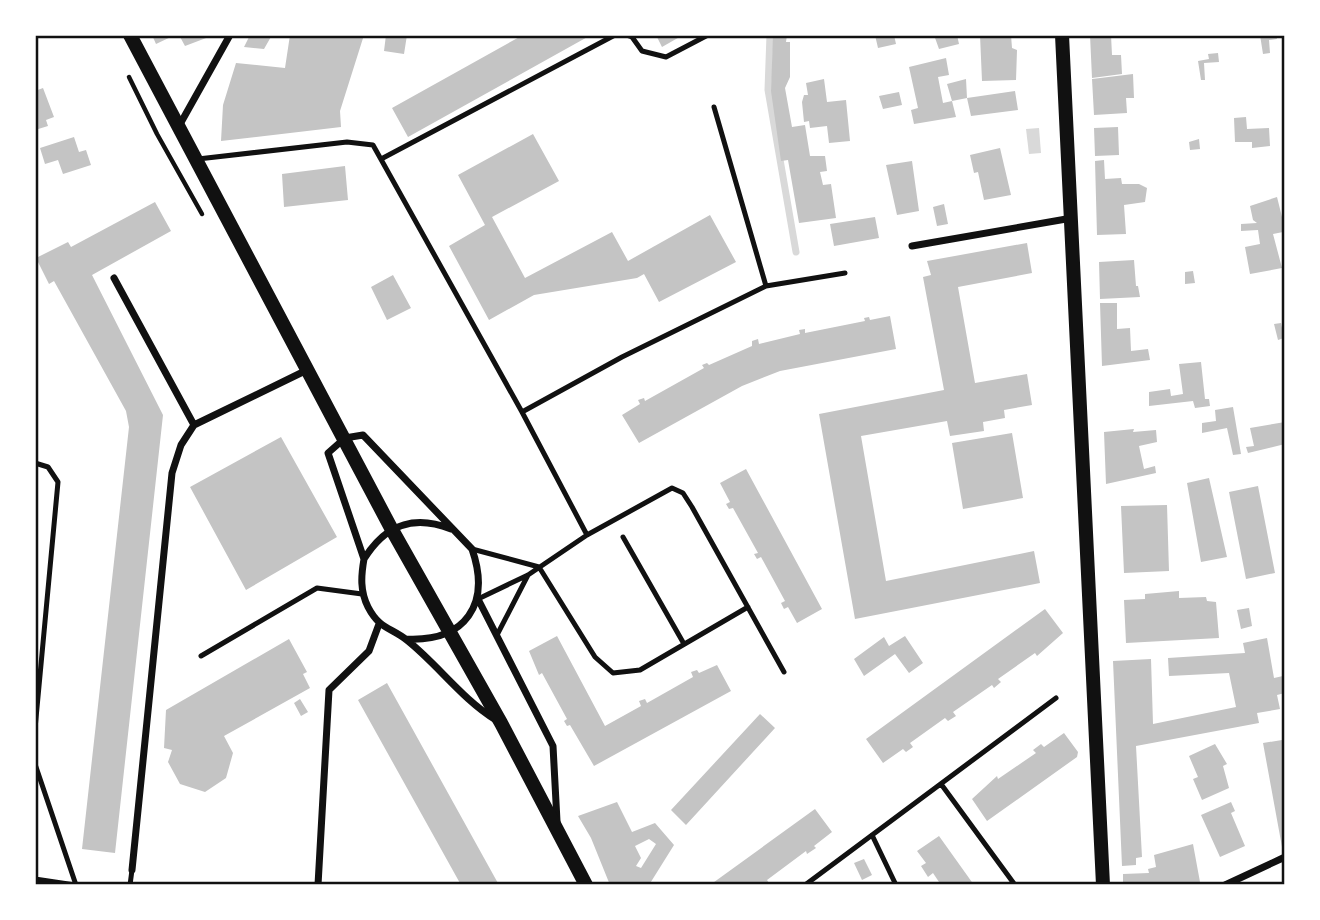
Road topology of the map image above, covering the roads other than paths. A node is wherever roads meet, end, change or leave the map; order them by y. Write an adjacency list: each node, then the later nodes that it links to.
1 (130, 35): 8 (main road)
2 (230, 35): 8 (street)
3 (615, 35): 9 (lane)
4 (626, 35): 5 (lane)
5 (708, 35)
6 (1062, 35): 11 (main road)
7 (714, 107): 15 (lane)
8 (178, 128): 10 (main road)
9 (383, 158): 10 (lane); 17 (lane)
10 (195, 160): 16 (main road)
11 (1072, 218): 12 (street); 56 (main road)
12 (912, 246)
13 (845, 272): 15 (lane)
14 (114, 278): 18 (street)
15 (766, 286): 17 (lane)
16 (307, 369): 18 (street); 19 (main road)
17 (522, 412): 23 (lane)
18 (194, 425): 47 (street)
19 (345, 438): 21 (main road); 22 (street); 26 (street)
20 (35, 463): 41 (lane)
21 (391, 528): 22 (street); 26 (street); 33 (main road)
22 (455, 531): 25 (street)
23 (587, 535): 27 (lane); 31 (lane)
24 (624, 537): 36 (lane)
25 (471, 549): 27 (lane); 30 (street)
26 (364, 559): 29 (street)
27 (539, 567): 28 (lane); 36 (lane)
28 (528, 575): 30 (lane); 34 (lane)
29 (362, 594): 32 (street); 37 (lane)
30 (478, 599): 33 (street); 34 (street)
31 (748, 607): 36 (lane); 38 (lane)
32 (379, 624): 35 (street); 51 (street)
33 (451, 632): 35 (street); 40 (main road)
34 (496, 635): 44 (street)
35 (406, 639): 40 (street)
36 (684, 644)
37 (201, 656)
38 (784, 672)
39 (1056, 698): 43 (lane)
40 (501, 723): 44 (main road)
41 (35, 729)
42 (35, 764): 49 (lane)
43 (941, 784): 45 (lane); 55 (lane)
44 (557, 825): 52 (main road)
45 (872, 835): 53 (lane); 54 (lane)
46 (1285, 857): 57 (street)
47 (132, 870): 50 (lane)
48 (35, 879): 49 (lane)
49 (76, 885)
50 (130, 885)
51 (318, 885)
52 (586, 885)
53 (805, 885)
54 (896, 885)
55 (1015, 885)
56 (1103, 885)
57 (1225, 885)

